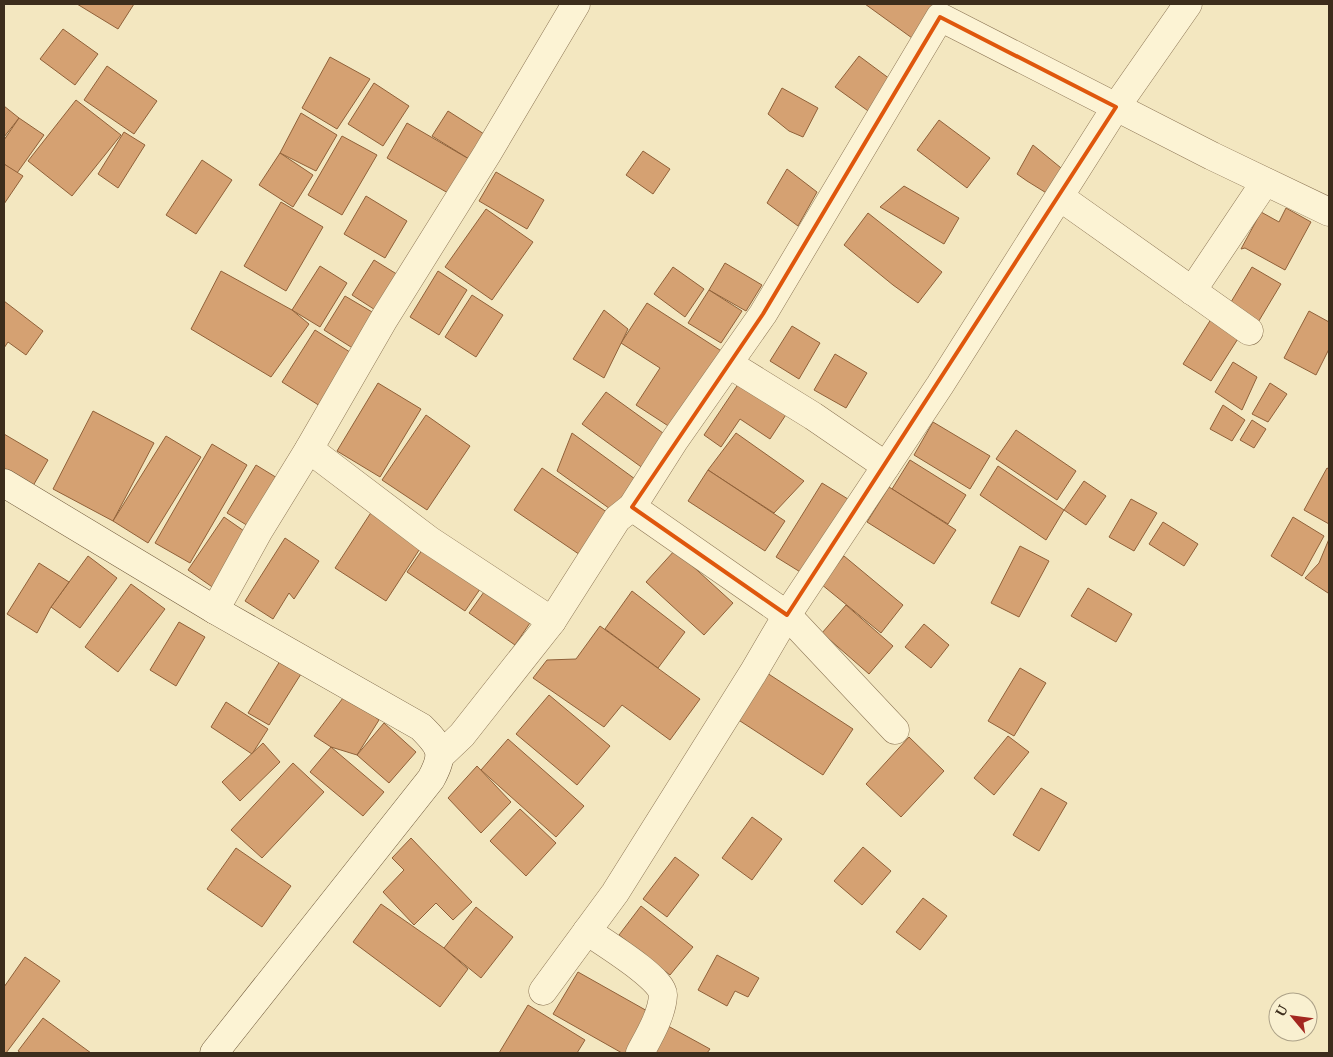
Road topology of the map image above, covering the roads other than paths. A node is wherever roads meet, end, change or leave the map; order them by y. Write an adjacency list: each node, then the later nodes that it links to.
1 (576, 4): 11 (street)
2 (1188, 4): 4 (street)
3 (945, 10): 4 (street); 10 (street)
4 (1116, 107): 5 (street); 6 (street)
5 (1265, 182): 7 (street); 8 (street)
6 (1060, 197): 8 (street); 12 (street)
7 (1329, 212)
8 (1192, 291): 9 (street)
9 (1249, 331)
10 (729, 364): 12 (street); 14 (street)
11 (309, 449): 15 (street); 17 (street)
12 (886, 466): 16 (street)
13 (4, 483): 15 (street)
14 (632, 507): 16 (street); 17 (street)
15 (215, 610): 19 (street)
16 (787, 614): 18 (street); 20 (street)
17 (552, 621): 19 (street)
18 (895, 730)
19 (440, 756): 22 (street)
20 (587, 931): 21 (street); 23 (street)
21 (543, 991)
22 (214, 1053)
23 (640, 1053)

